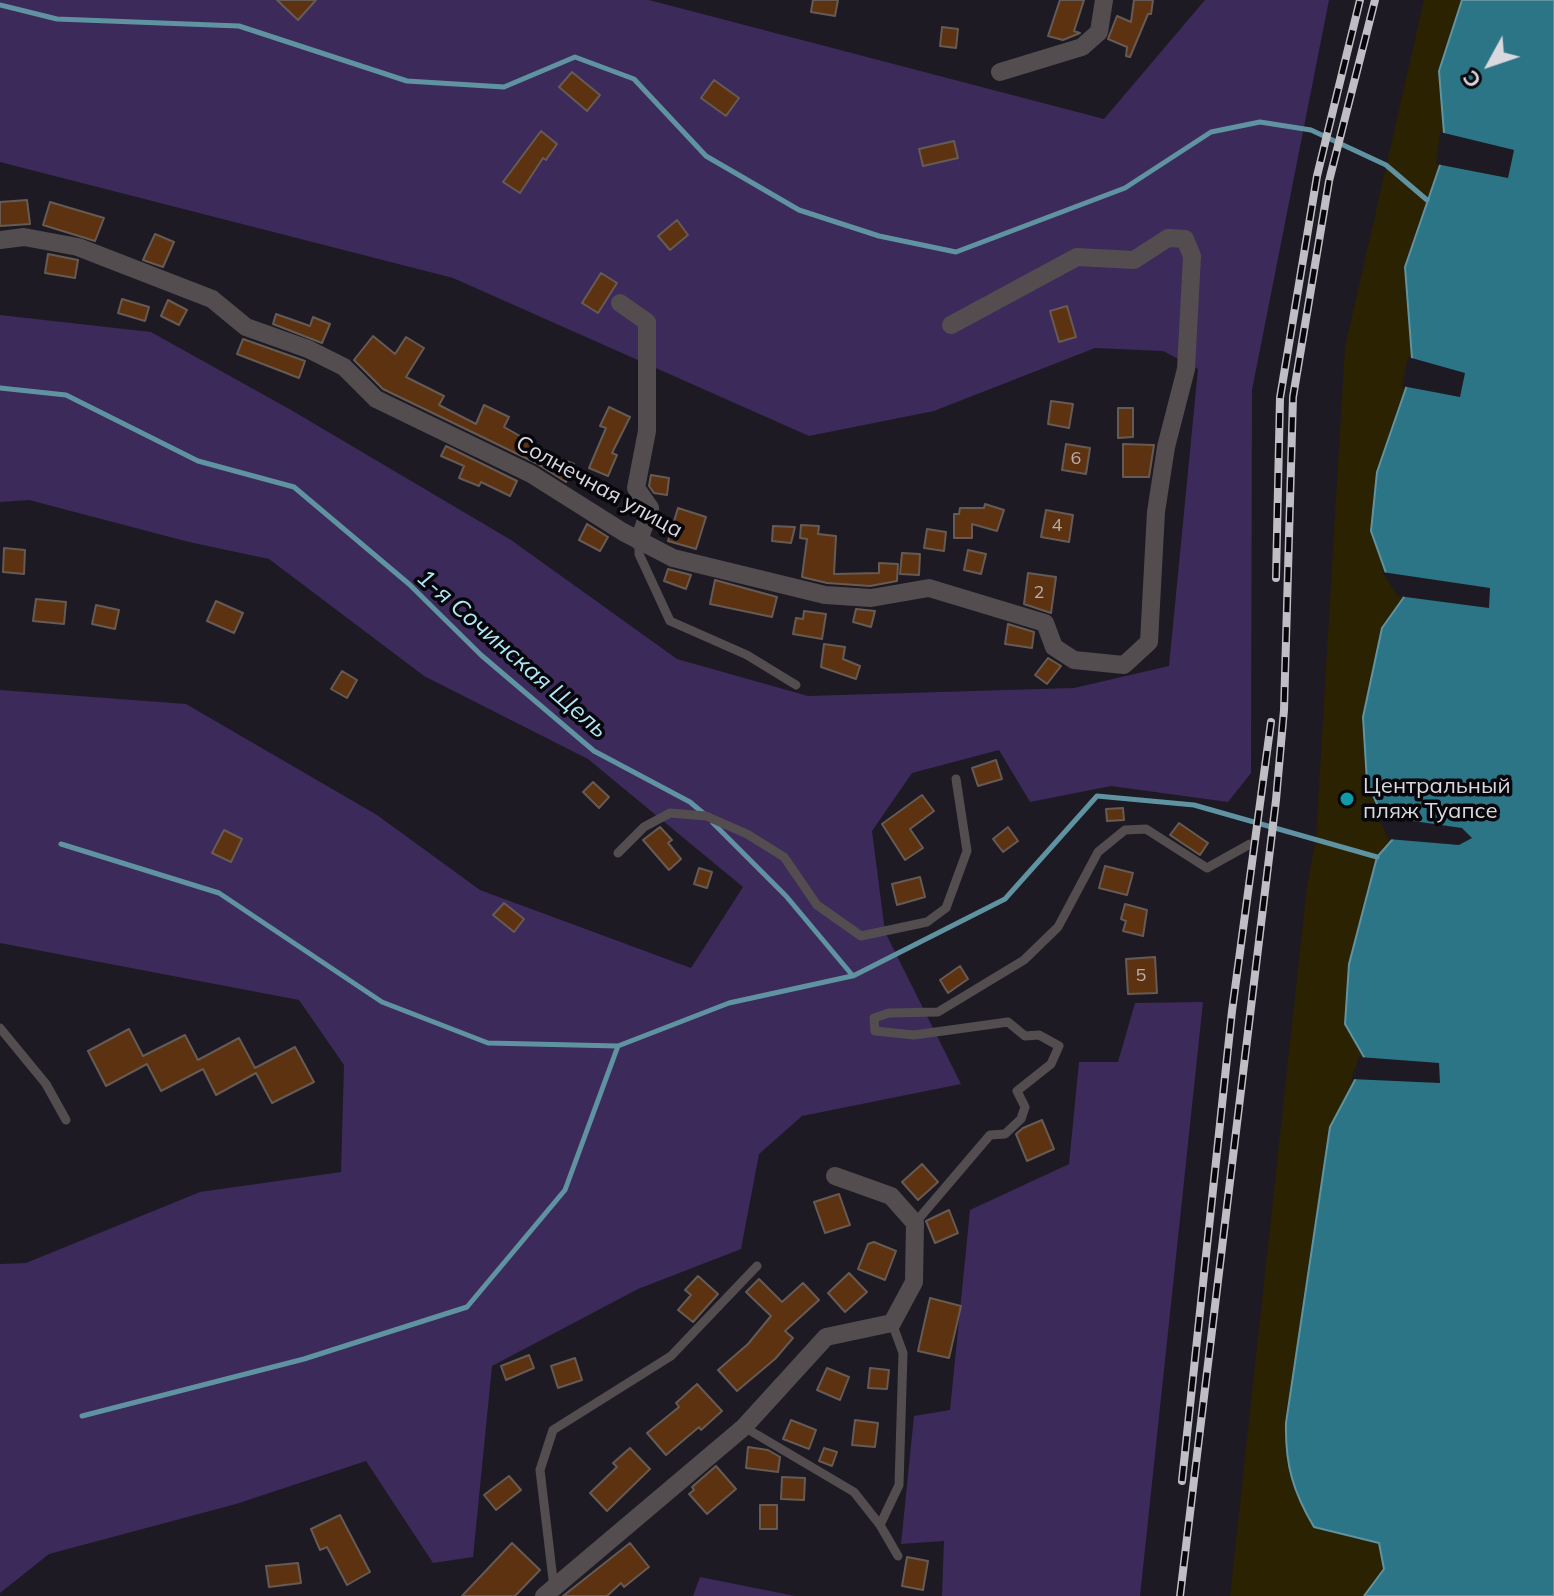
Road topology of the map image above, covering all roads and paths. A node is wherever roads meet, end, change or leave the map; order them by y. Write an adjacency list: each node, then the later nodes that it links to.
1 (1104, 0): 2 (street)
2 (1000, 72)
3 (0, 240): 6 (street, Солнечная улица)
4 (620, 303): 6 (street)
5 (951, 325): 6 (street, Солнечная улица)
6 (639, 541): 7 (lane)
7 (796, 685)
8 (956, 779): 10 (lane)
9 (1250, 844): 14 (lane)
10 (618, 853)
11 (0, 1028): 12 (lane)
12 (66, 1120)
13 (835, 1176): 14 (street)
14 (915, 1223): 16 (street)
15 (757, 1266): 20 (lane)
16 (892, 1323): 17 (street); 18 (lane)
17 (744, 1427): 18 (lane); 20 (street)
18 (880, 1525): 19 (lane)
19 (898, 1556)
20 (549, 1592)

